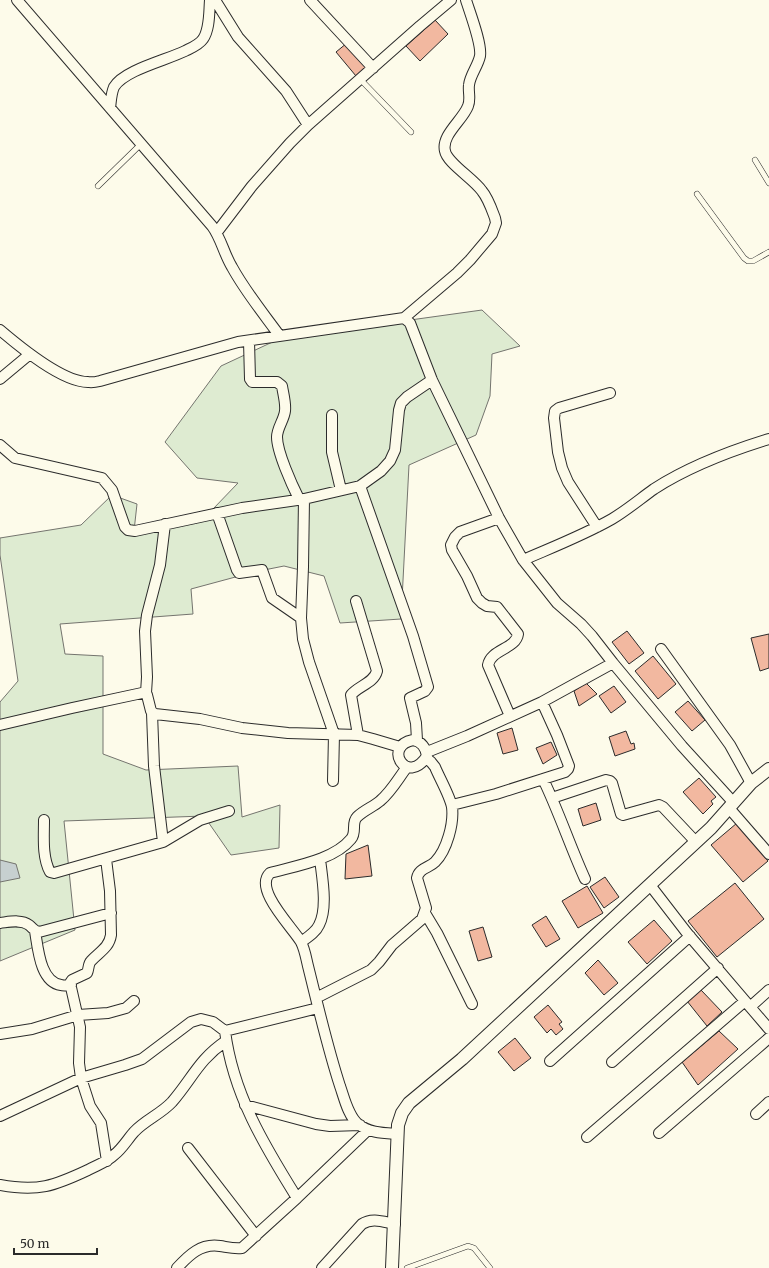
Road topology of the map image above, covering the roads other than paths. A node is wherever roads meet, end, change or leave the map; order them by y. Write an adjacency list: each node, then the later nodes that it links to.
1 (17, 0): 9 (street)
2 (210, 0): 9 (street)
3 (215, 0): 10 (street)
4 (310, 0): 7 (street)
5 (451, 0): 7 (street)
6 (466, 0): 19 (street)
7 (373, 68): 8 (street)
8 (360, 79): 10 (street); 11 (lane)
9 (110, 108): 12 (street)
10 (308, 125): 17 (street)
11 (411, 132)
12 (141, 144): 15 (lane); 17 (street)
13 (755, 160): 14 (lane)
14 (769, 183)
15 (98, 186)
16 (697, 194): 18 (lane)
17 (217, 232): 21 (street)
18 (769, 252)
19 (404, 318): 21 (street); 25 (street)
20 (0, 330): 23 (street)
21 (279, 335): 22 (street)
22 (249, 341): 23 (street); 32 (street)
23 (30, 354): 24 (street)
24 (0, 379)
25 (432, 380): 30 (street); 34 (street)
26 (610, 393): 36 (street)
27 (332, 415): 31 (street)
28 (769, 439): 36 (street)
29 (0, 446): 35 (street)
30 (360, 486): 31 (street); 49 (street)
31 (341, 490): 32 (street)
32 (301, 499): 33 (street); 39 (street)
33 (217, 513): 35 (street); 39 (street)
34 (500, 518): 37 (street); 45 (street)
35 (165, 524): 42 (street)
36 (597, 527): 37 (street)
37 (523, 560): 41 (street)
38 (356, 601): 48 (street)
39 (301, 618): 47 (street)
40 (661, 649): 56 (street)
41 (613, 663): 43 (street); 59 (street)
42 (146, 693): 44 (street); 46 (street)
43 (542, 702): 45 (street); 54 (street)
44 (152, 713): 47 (street); 62 (street)
45 (510, 716): 51 (street)
46 (0, 725)
47 (334, 734): 48 (street); 55 (street)
48 (358, 735): 50 (street)
49 (416, 740): 50 (street); 51 (street)
50 (400, 747): 52 (street)
51 (426, 755): 52 (street); 58 (street)
52 (406, 767): 66 (street)
53 (769, 768): 56 (street)
54 (543, 780): 57 (street); 58 (street)
55 (333, 781)
56 (751, 783): 59 (street)
57 (552, 798): 63 (street); 67 (street)
58 (452, 805): 70 (street)
59 (731, 805): 63 (street); 64 (street)
60 (229, 811): 62 (street)
61 (44, 820): 65 (street)
62 (163, 842): 65 (street)
63 (696, 842): 68 (street)
64 (769, 854)
65 (106, 859): 69 (street)
66 (320, 859): 74 (street); 74 (street)
67 (585, 879)
68 (650, 885): 73 (street); 97 (street)
69 (111, 912): 72 (street); 76 (street)
70 (425, 913): 79 (street); 80 (street)
71 (0, 923): 72 (street)
72 (35, 931): 76 (street)
73 (690, 936): 75 (street); 88 (street)
74 (301, 942): 79 (street)
75 (718, 968): 81 (street); 89 (street)
76 (71, 985): 82 (street)
77 (769, 990): 81 (street)
78 (134, 1001): 82 (street)
79 (317, 1004): 84 (street); 95 (street)
80 (472, 1004)
81 (748, 1004): 83 (street); 98 (street)
82 (78, 1014): 85 (street); 90 (street)
83 (769, 1029)
84 (225, 1031): 87 (street); 90 (street)
85 (0, 1034)
86 (769, 1038): 96 (street)
87 (226, 1041): 92 (street); 100 (street)
88 (550, 1062)
89 (612, 1062)
90 (81, 1078): 94 (street); 100 (street)
91 (769, 1102): 93 (street)
92 (246, 1105): 95 (street); 102 (street)
93 (756, 1114)
94 (0, 1116)
95 (364, 1128): 97 (street); 102 (street)
96 (659, 1133)
97 (398, 1134): 103 (street)
98 (587, 1137)
99 (188, 1148): 104 (street)
100 (106, 1161): 101 (street)
101 (0, 1185)
102 (297, 1198): 104 (street)
103 (395, 1224): 105 (street); 107 (street)
104 (256, 1236): 106 (street)
105 (394, 1267)
106 (177, 1268)
107 (322, 1268)
108 (406, 1268): 109 (lane)
109 (490, 1268)

